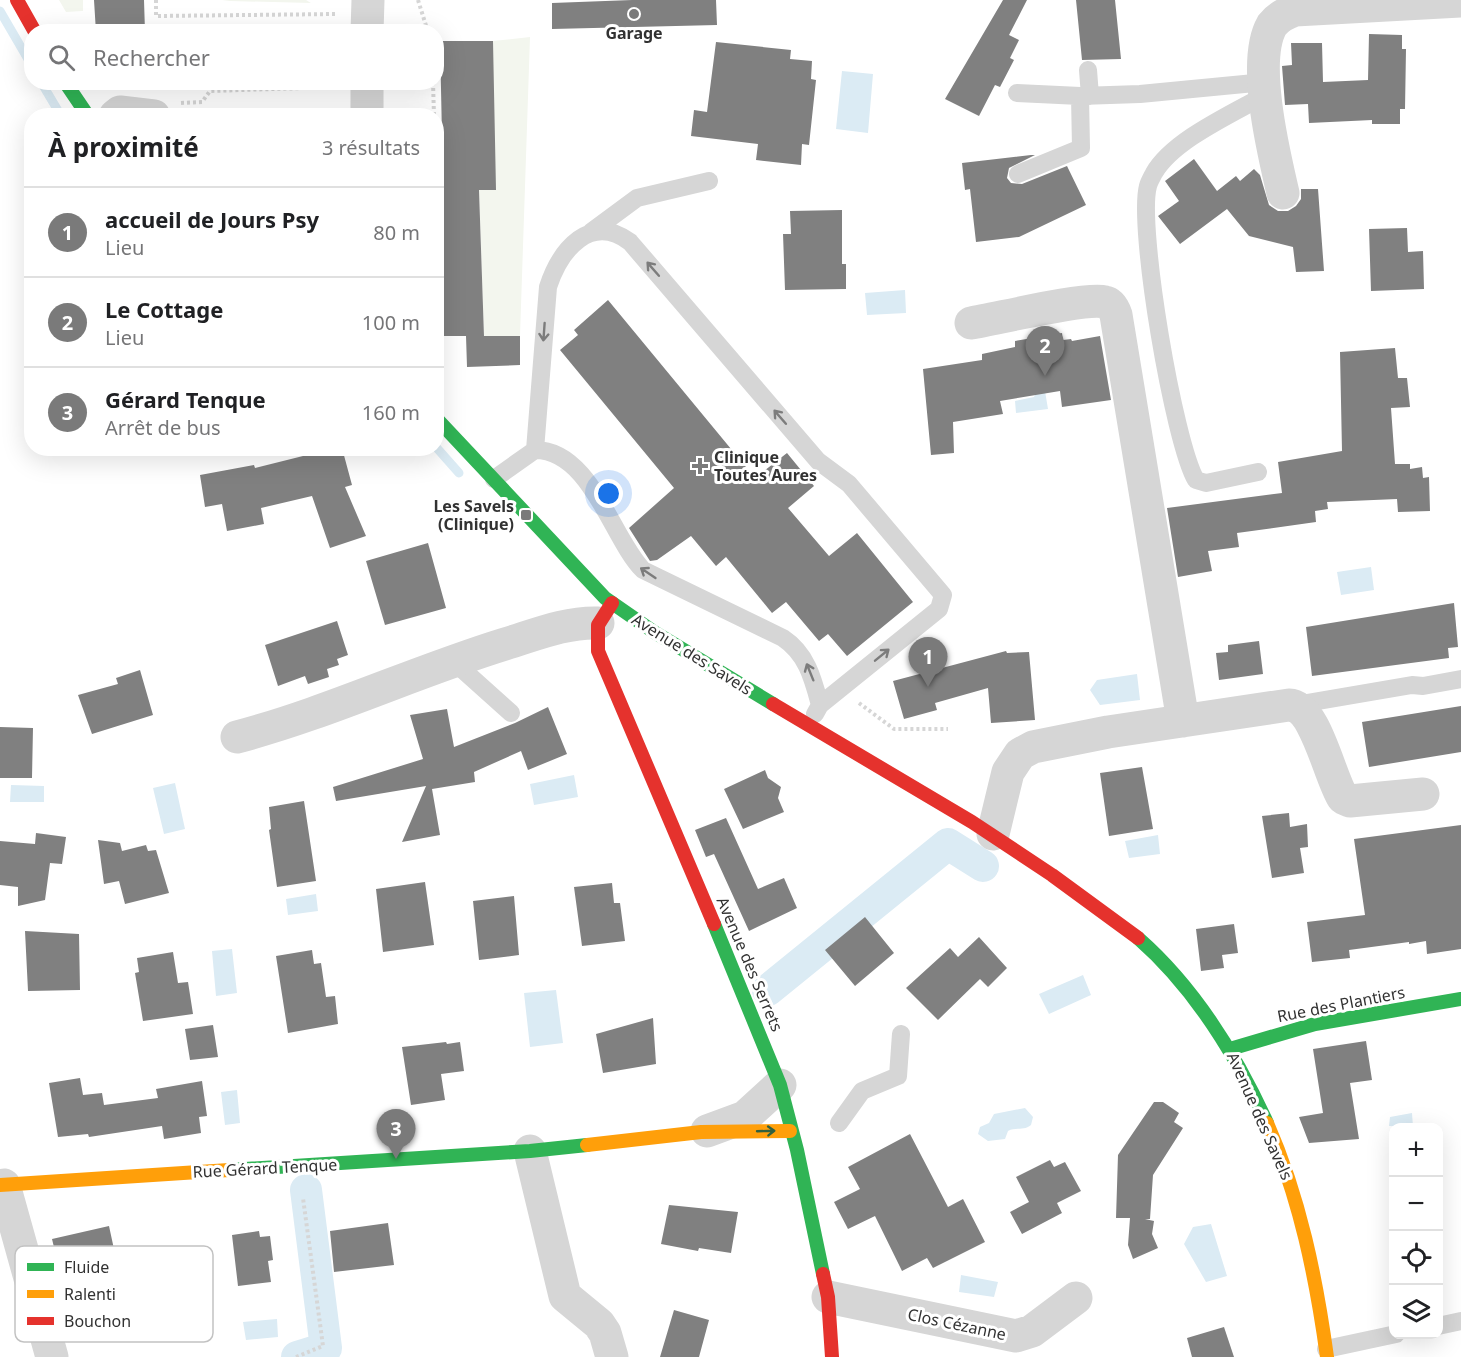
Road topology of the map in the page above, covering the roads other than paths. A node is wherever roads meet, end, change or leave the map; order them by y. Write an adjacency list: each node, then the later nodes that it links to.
1 (17, 0): 3 (street)
2 (1461, 1): 5 (street)
3 (30, 24)
4 (1089, 70): 8 (lane)
5 (1265, 88): 8 (lane); 12 (street); 17 (lane)
6 (70, 90): 9 (street)
7 (1017, 93): 8 (lane)
8 (1085, 96): 10 (lane)
9 (83, 108)
10 (1018, 174)
11 (709, 181): 13 (lane)
12 (1283, 194)
13 (587, 235): 16 (lane, one-way to 16); 22 (lane, one-way to 13)
14 (971, 323): 25 (street)
15 (444, 426): 18 (street, Avenue des Savels)
16 (535, 450): 18 (lane); 22 (lane, one-way to 16)
17 (1258, 472)
18 (494, 479): 19 (street, Avenue des Savels)
19 (604, 613): 20 (street); 26 (street, Avenue des Savels); 33 (street, Avenue des Serrets)
20 (453, 661): 24 (lane); 27 (street)
21 (1461, 679): 23 (lane)
22 (820, 705): 26 (lane)
23 (1295, 705): 25 (street); 28 (street)
24 (510, 713)
25 (1183, 721): 29 (street)
26 (808, 726): 29 (street, Avenue des Savels)
27 (237, 737)
28 (1423, 794)
29 (993, 834): 32 (street, Avenue des Savels)
30 (1461, 999): 32 (street, Rue des Plantiers)
31 (901, 1034): 34 (lane)
32 (1230, 1049): 46 (street, Avenue des Savels)
33 (780, 1085): 35 (street, Avenue des Serrets); 36 (street, Rue Gérard Tenque)
34 (839, 1123)
35 (790, 1131): 36 (street, Rue Gérard Tenque, one-way to 35); 40 (street, Avenue des Serrets)
36 (700, 1132): 37 (street, Rue Gérard Tenque)
37 (530, 1151): 38 (street, Rue Gérard Tenque); 48 (street)
38 (2, 1185): 39 (street)
39 (20, 1246)
40 (828, 1297): 41 (street, Clos Cézanne); 49 (street, Avenue des Serrets)
41 (1076, 1298)
42 (1461, 1321): 43 (lane)
43 (1443, 1325)
44 (1389, 1337): 46 (lane)
45 (48, 1342): 47 (street)
46 (1327, 1353)
47 (52, 1357)
48 (612, 1357)
49 (832, 1357)

